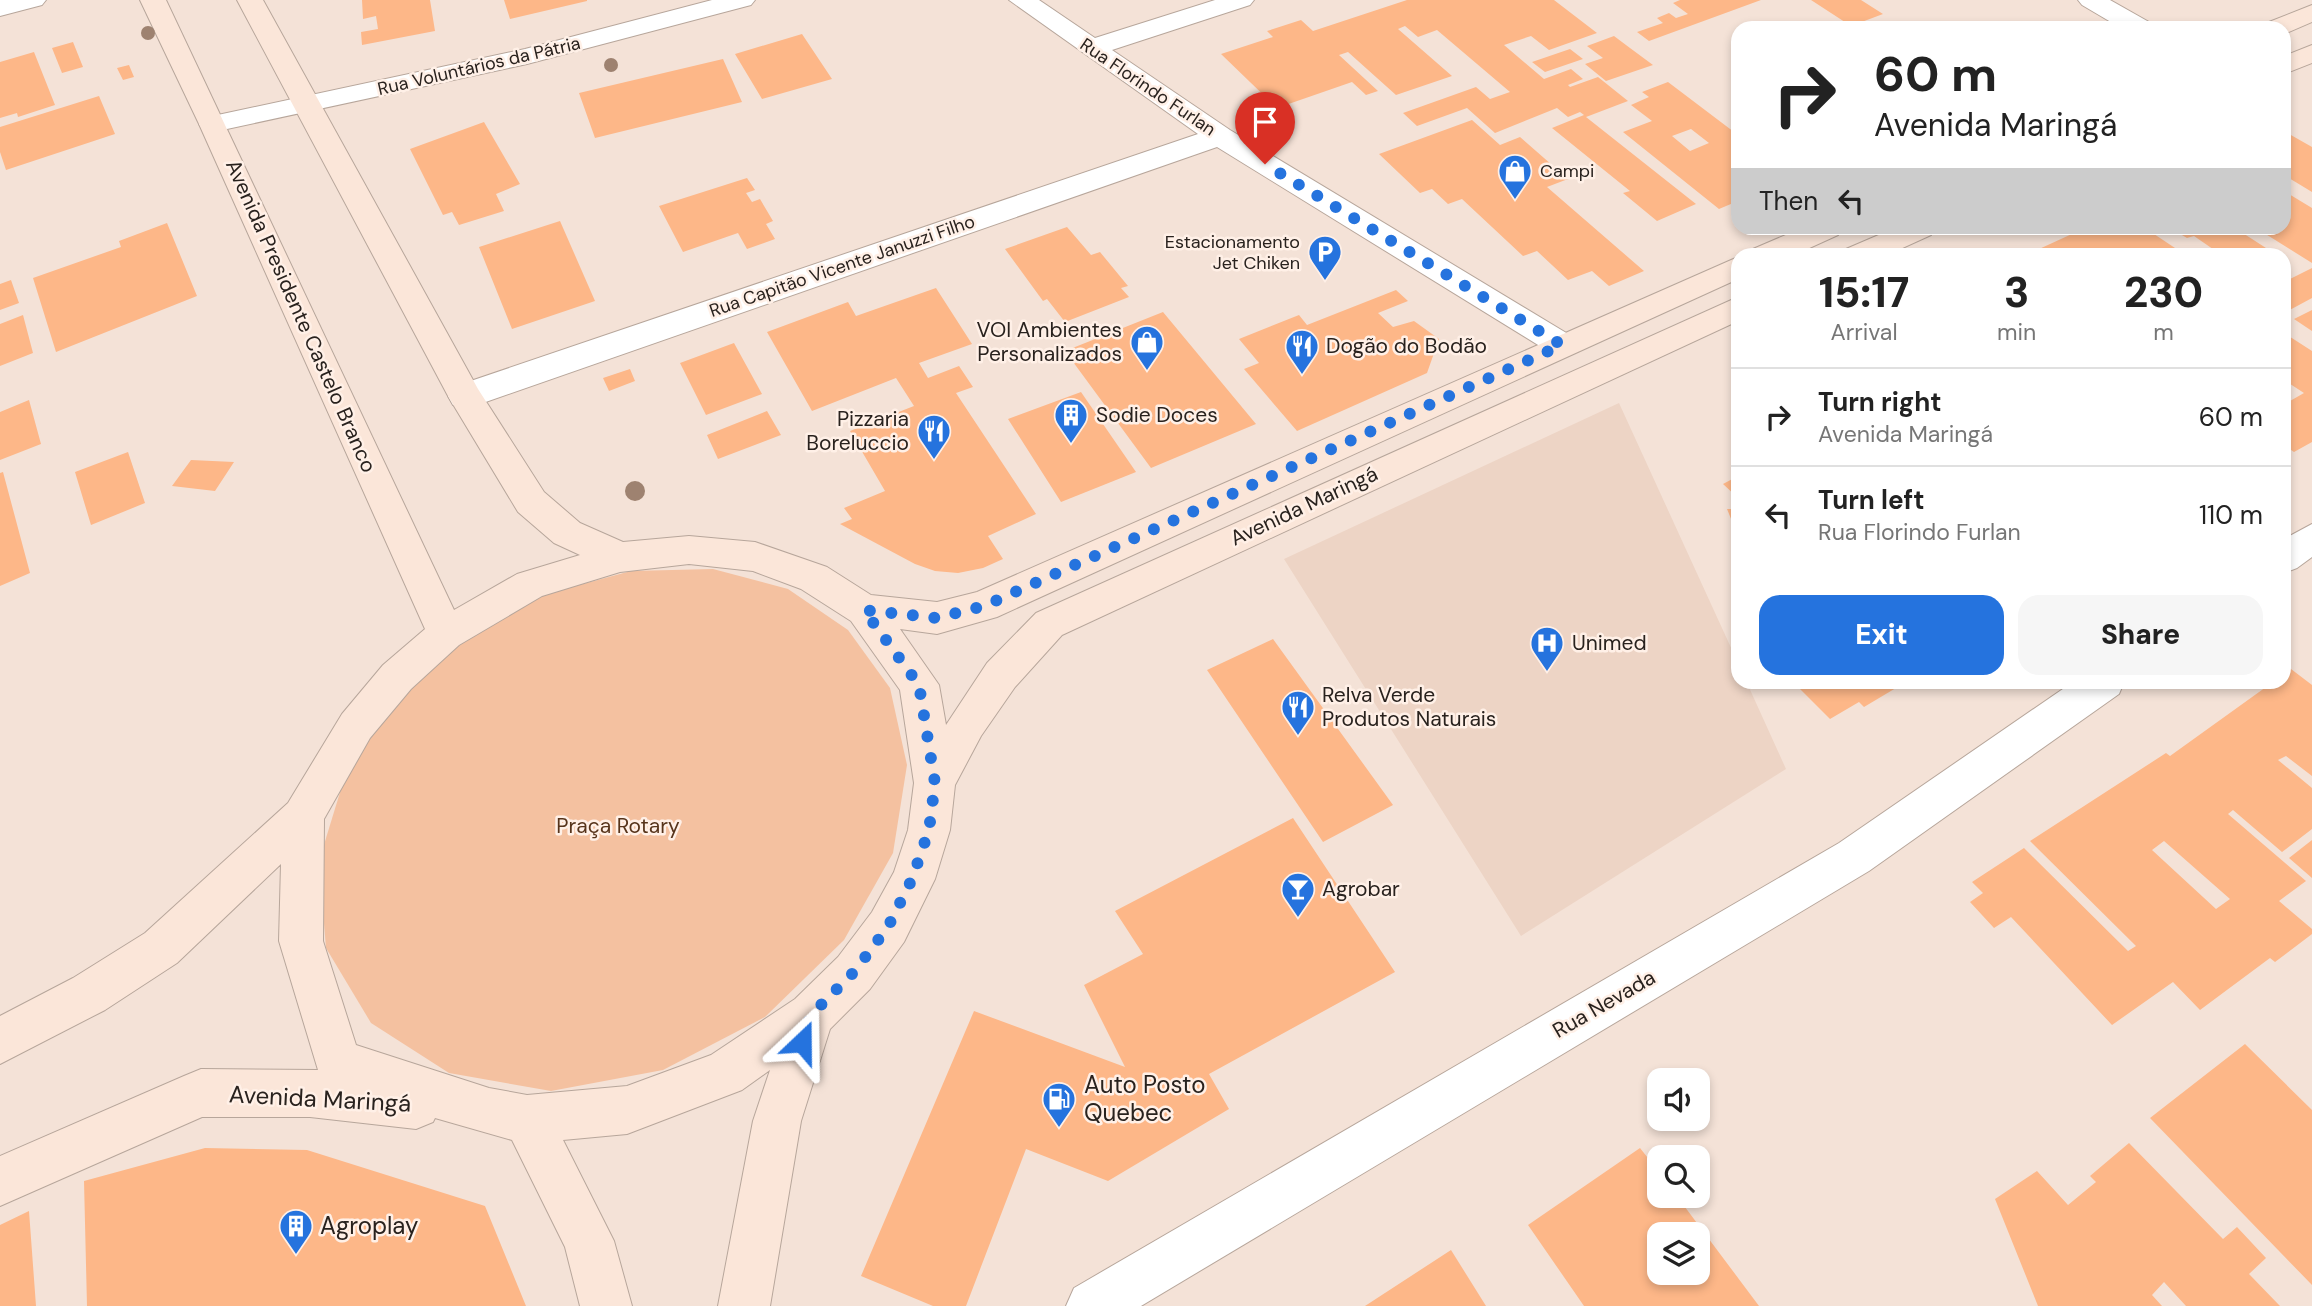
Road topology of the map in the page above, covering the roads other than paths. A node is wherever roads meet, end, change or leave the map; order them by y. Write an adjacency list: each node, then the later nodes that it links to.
1 (33, 0): 8 (street)
2 (153, 0): 16 (main road, Avenida Presidente Castelo Branco)
3 (250, 0): 15 (main road)
4 (742, 0): 15 (street, Rua Voluntários da Pátria)
5 (1022, 0): 12 (street, Rua Florindo Furlan)
6 (1241, 0): 12 (street)
7 (2091, 0): 10 (street)
8 (0, 8)
9 (2312, 13): 11 (main road)
10 (2128, 21)
11 (2291, 22)
12 (1091, 48): 17 (street, Rua Florindo Furlan)
13 (2312, 53): 14 (main road)
14 (2291, 63)
15 (307, 104): 16 (street, Rua Voluntários da Pátria); 25 (main road)
16 (213, 124): 30 (main road, Avenida Presidente Castelo Branco)
17 (1220, 136): 24 (street, Rua Florindo Furlan); 25 (street, Rua Capitão Vicente Januzzi Filho)
18 (1811, 235): 20 (main road)
19 (1904, 235): 21 (main road)
20 (1782, 248)
21 (1875, 248)
22 (1731, 270): 24 (main road, Avenida Maringá)
23 (1731, 311): 32 (main road, Avenida Maringá)
24 (1562, 345): 29 (main road, Avenida Maringá)
25 (465, 396): 28 (main road)
26 (2312, 538): 27 (street)
27 (2291, 553)
28 (620, 557): 29 (main road); 30 (main road)
29 (864, 610): 32 (main road)
30 (446, 635): 33 (main road)
31 (2095, 689): 40 (street, Rua Nevada)
32 (935, 783): 34 (main road)
33 (303, 816): 35 (main road); 36 (main road)
34 (811, 1015): 36 (main road); 39 (main road)
35 (0, 1041)
36 (508, 1115): 37 (main road, Avenida Maringá); 38 (main road)
37 (0, 1181)
38 (606, 1306)
39 (744, 1306)
40 (1092, 1306)

